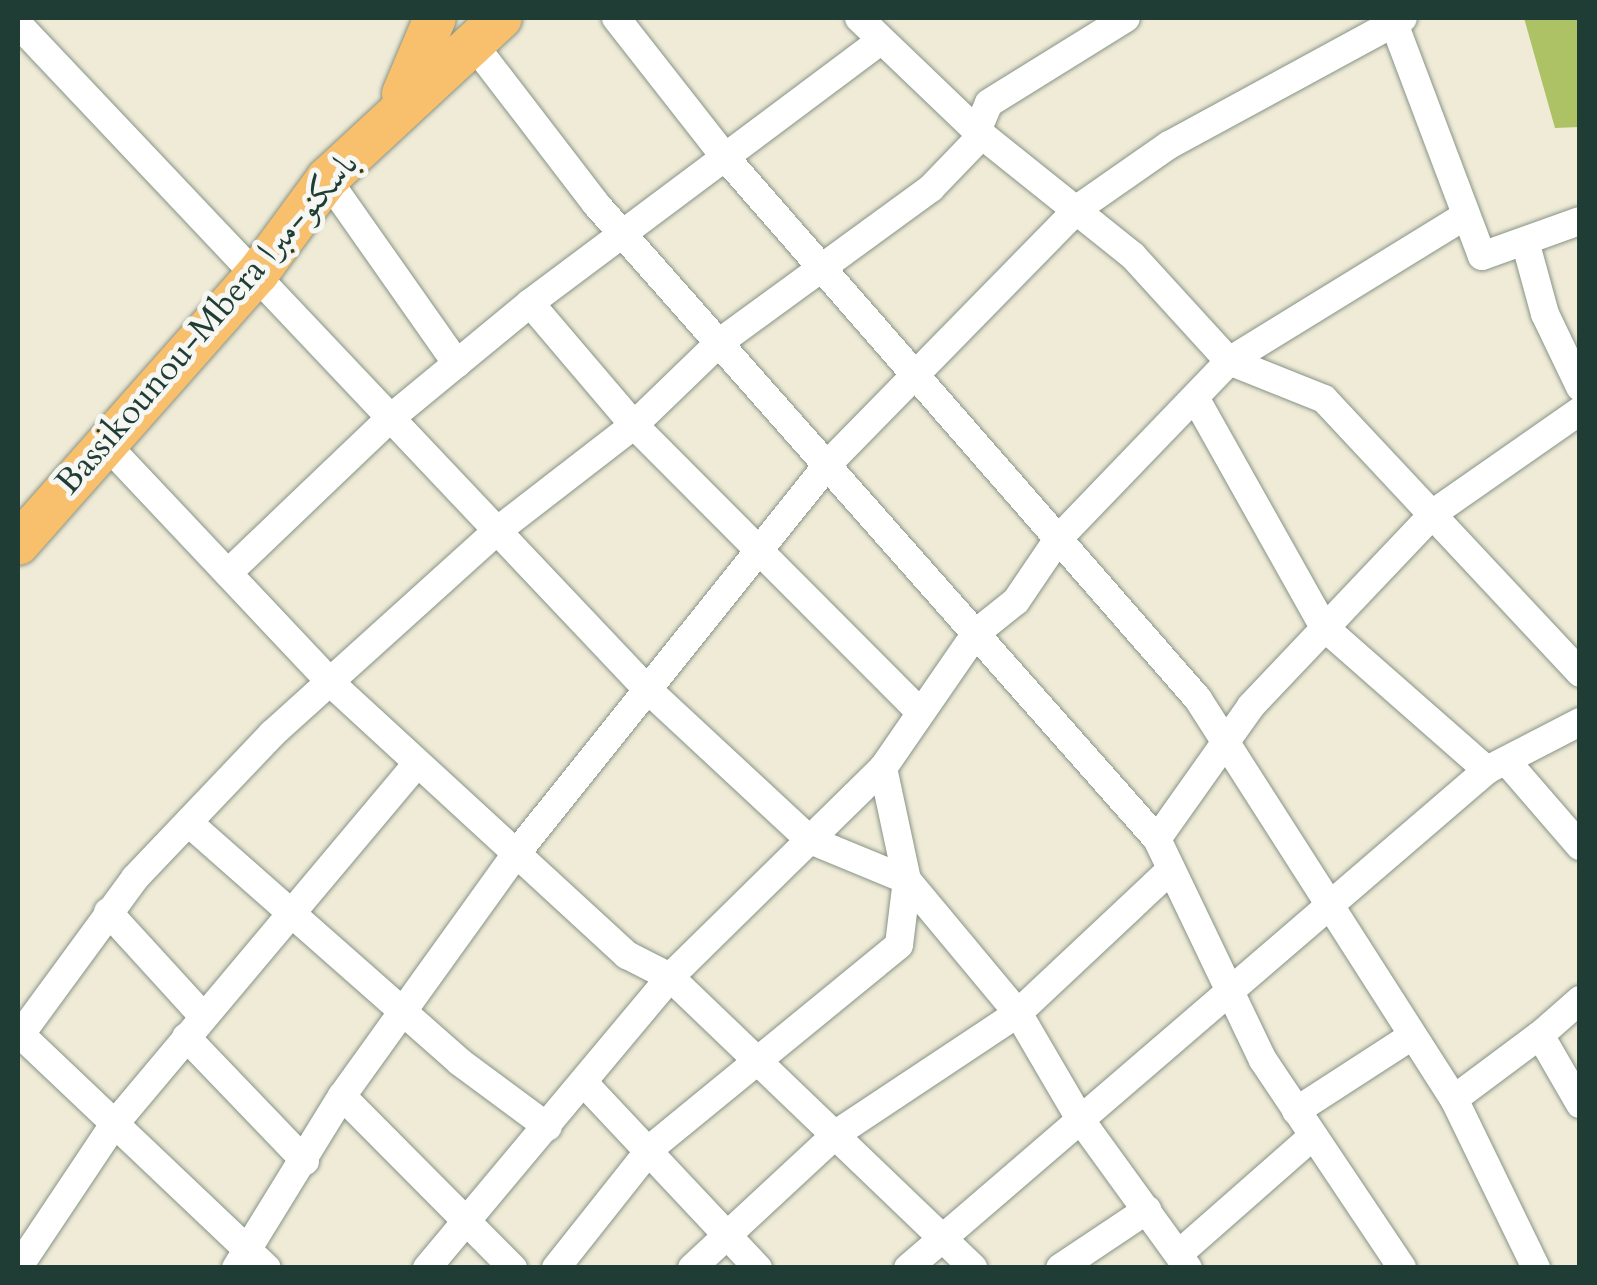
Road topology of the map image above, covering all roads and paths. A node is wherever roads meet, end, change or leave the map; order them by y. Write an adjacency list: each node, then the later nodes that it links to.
1 (434, 18): 9 (main road, Bassikounou-Mbera باسكنو-مبرا)
2 (616, 18): 11 (street)
3 (859, 18): 8 (street)
4 (1126, 18): 10 (street)
5 (1396, 19): 13 (street); 14 (street)
6 (18, 24): 19 (street)
7 (486, 30): 9 (main road, Bassikounou-Mbera باسكنو-مبرا); 16 (street)
8 (877, 44): 10 (street); 11 (street)
9 (399, 103): 12 (main road, Bassikounou-Mbera باسكنو-مبرا)
10 (980, 133): 13 (street); 18 (street)
11 (725, 157): 16 (street); 18 (street)
12 (327, 179): 19 (main road, Bassikounou-Mbera باسكنو-مبرا); 23 (street)
13 (1080, 207): 22 (street); 25 (street)
14 (1463, 217): 17 (street); 22 (street)
15 (1580, 220): 17 (street)
16 (622, 228): 20 (street); 21 (street)
17 (1525, 241): 24 (street)
18 (822, 269): 21 (street); 25 (street)
19 (258, 273): 28 (street); 30 (main road, Bassikounou-Mbera باسكنو-مبرا)
20 (530, 303): 23 (street); 29 (street)
21 (720, 342): 29 (street); 31 (street)
22 (1229, 361): 26 (street); 32 (street)
23 (456, 364): 28 (street)
24 (1575, 371)
25 (913, 376): 31 (street); 34 (street)
26 (1198, 401): 34 (street); 38 (street)
27 (1580, 411): 32 (street)
28 (386, 422): 33 (street); 37 (street)
29 (634, 425): 33 (street); 36 (street)
30 (104, 443): 35 (main road, Bassikounou-Mbera باسكنو-مبرا); 37 (street)
31 (826, 465): 36 (street); 39 (street)
32 (1436, 512): 38 (street); 40 (street)
33 (492, 534): 41 (street); 42 (street)
34 (1058, 539): 39 (street); 45 (street)
35 (18, 544)
36 (760, 546): 42 (street); 43 (street)
37 (228, 573): 41 (street)
38 (1324, 628): 45 (street); 47 (street)
39 (976, 632): 43 (street); 50 (street)
40 (1580, 673)
41 (332, 684): 46 (street); 49 (street)
42 (644, 686): 51 (street); 53 (street)
43 (918, 710): 48 (street)
44 (1580, 722): 47 (street)
45 (1220, 745): 50 (street); 56 (street)
46 (416, 763): 53 (street); 58 (street)
47 (1498, 766): 52 (street); 56 (street)
48 (883, 768): 51 (street); 55 (street)
49 (189, 823): 57 (street); 58 (street)
50 (1157, 839): 54 (street)
51 (810, 840): 55 (street); 59 (street)
52 (1580, 846)
53 (515, 855): 59 (street); 62 (street)
54 (1168, 872): 60 (street); 63 (street)
55 (908, 880): 63 (street); 68 (street)
56 (1330, 911): 60 (street); 67 (street)
57 (108, 912): 64 (street); 65 (street)
58 (291, 913): 62 (street); 64 (street)
59 (670, 976): 68 (street); 69 (street)
60 (1230, 994): 73 (street); 74 (street)
61 (1580, 1000): 66 (street)
62 (404, 1009): 70 (street); 76 (street)
63 (1018, 1012): 74 (street); 77 (street)
64 (194, 1027): 75 (street); 80 (street)
65 (18, 1034): 75 (street)
66 (1540, 1035): 71 (street); 72 (street)
67 (1412, 1036): 71 (street); 73 (street)
68 (754, 1056): 77 (street); 79 (street)
69 (585, 1084): 76 (street); 79 (street)
70 (342, 1096): 80 (street); 82 (street)
71 (1454, 1099): 98 (street)
72 (1580, 1104)
73 (1296, 1110): 78 (street)
74 (1080, 1119): 81 (street); 85 (street)
75 (112, 1126): 84 (street); 87 (street)
76 (548, 1127): 82 (street)
77 (836, 1134): 83 (street); 85 (street)
78 (1313, 1136): 86 (street); 97 (street)
79 (651, 1148): 83 (street); 91 (street)
80 (305, 1161): 87 (street)
81 (1148, 1210): 86 (street); 96 (street)
82 (463, 1220): 89 (street); 90 (street)
83 (723, 1232): 92 (street); 93 (street)
84 (24, 1235): 88 (street)
85 (943, 1237): 94 (street); 95 (street)
86 (1185, 1260)
87 (251, 1262)
88 (18, 1268)
89 (427, 1268)
90 (513, 1268)
91 (556, 1268)
92 (692, 1268)
93 (758, 1268)
94 (908, 1268)
95 (973, 1268)
96 (1060, 1268)
97 (1402, 1268)
98 (1536, 1268)

